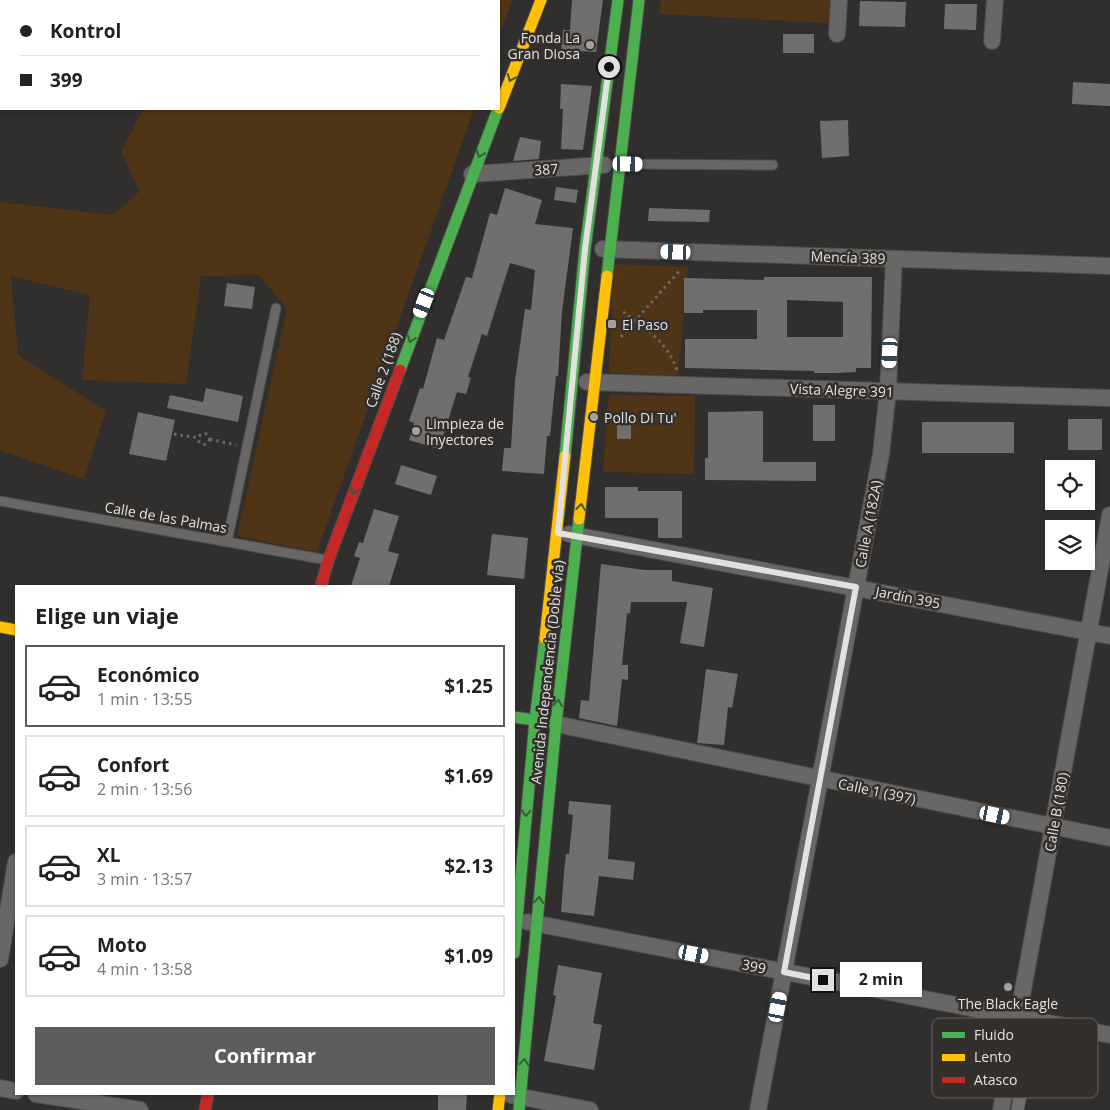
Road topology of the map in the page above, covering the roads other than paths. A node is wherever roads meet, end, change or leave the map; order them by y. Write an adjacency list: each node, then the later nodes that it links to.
1 (542, 0): 8 (main road, Calle 2 (188), one-way to 8)
2 (618, 0): 11 (main road, Avenida Independencia (Doble vía))
3 (639, 0): 10 (main road, Avenida Independencia (Doble vía))
4 (839, 0): 6 (street)
5 (995, 0): 7 (street)
6 (837, 34)
7 (992, 41)
8 (500, 105)
9 (498, 110): 13 (main road, Calle 2 (188), one-way to 13)
10 (619, 164): 11 (street, 387); 12 (lane); 15 (main road, Avenida Independencia (Doble vía))
11 (595, 165): 13 (street, 387); 14 (main road, Avenida Independencia (Doble vía))
12 (773, 165)
13 (472, 174): 28 (main road, Calle 2 (188), one-way to 28)
14 (585, 249): 15 (street, Mencía 389); 19 (main road, Avenida Independencia (Doble vía))
15 (609, 250): 16 (street, Mencía 389); 20 (main road, Avenida Independencia (Doble vía))
16 (894, 259): 17 (street, Mencía 389); 21 (street, Calle A (182A))
17 (1110, 266)
18 (276, 308): 27 (lane)
19 (573, 382): 20 (street, Vista Alegre 391); 25 (main road, Avenida Independencia (Doble vía))
20 (596, 382): 21 (street, Vista Alegre 391); 26 (main road, Avenida Independencia (Doble vía), one-way to 20)
21 (888, 391): 22 (street, Vista Alegre 391); 30 (street, Calle A (182A))
22 (1110, 398)
23 (0, 501): 27 (lane, Calle de las Palmas)
24 (1110, 515): 33 (street, Calle B (180))
25 (558, 533): 26 (street, Jardín 395); 36 (main road, Avenida Independencia (Doble vía))
26 (577, 535): 30 (street, Jardín 395); 37 (main road, Avenida Independencia (Doble vía), one-way to 26)
27 (227, 542): 28 (lane, Calle de las Palmas)
28 (328, 561): 29 (main road, Calle 2 (188))
29 (321, 585)
30 (856, 587): 33 (street, Jardín 395); 38 (street, Calle A (182A))
31 (0, 627): 32 (main road)
32 (15, 630)
33 (1088, 632): 34 (street, Jardín 395); 39 (street, Calle B (180))
34 (1110, 636)
35 (515, 717): 36 (main road)
36 (535, 720): 37 (main road); 42 (main road, Avenida Independencia (Doble vía), one-way to 42)
37 (556, 724): 38 (street, Calle 1 (397)); 43 (main road, Avenida Independencia (Doble vía), one-way to 37)
38 (819, 779): 39 (street, Calle 1 (397)); 46 (street, Calle A (182A))
39 (1054, 827): 40 (street, Calle 1 (397)); 47 (street, Calle B (180))
40 (1110, 838)
41 (12, 867): 45 (street)
42 (516, 920): 43 (street, 399); 44 (main road, Avenida Independencia (Doble vía))
43 (537, 924): 46 (street, 399); 55 (main road, Avenida Independencia (Doble vía), one-way to 43)
44 (515, 936)
45 (0, 959)
46 (784, 972): 47 (street, 399); 60 (street, Calle A (182A))
47 (1018, 1016): 48 (street, 399)
48 (1028, 1018)
49 (0, 1088): 50 (street)
50 (15, 1091)
51 (42, 1095): 56 (street)
52 (208, 1095): 57 (main road)
53 (501, 1095): 58 (main road)
54 (503, 1095): 55 (street)
55 (520, 1103): 59 (street)
56 (140, 1110)
57 (205, 1110)
58 (498, 1110)
59 (590, 1110)
60 (758, 1110)

